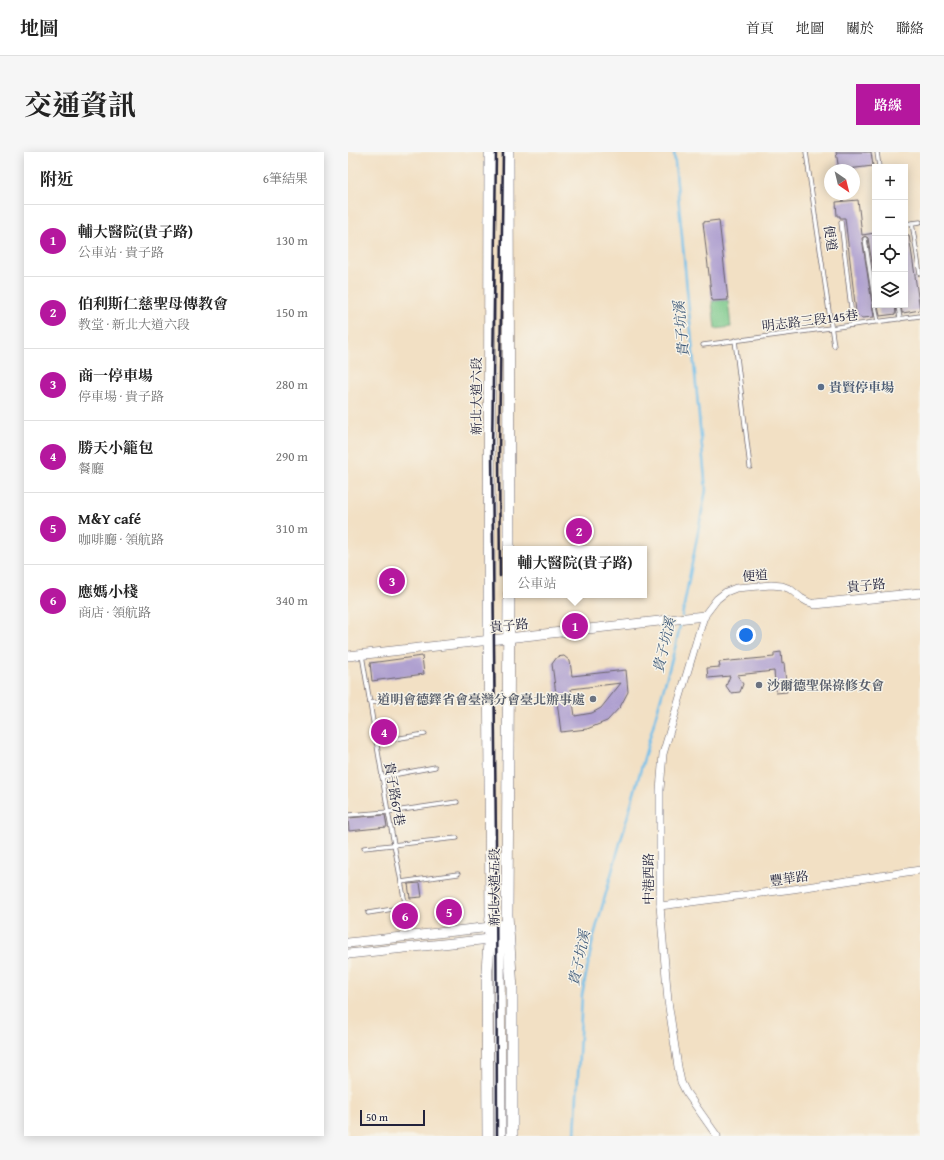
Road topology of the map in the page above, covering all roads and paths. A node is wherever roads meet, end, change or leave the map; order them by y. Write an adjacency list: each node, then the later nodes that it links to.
1 (490, 152): 30 (main road, 新北大道六段)
2 (508, 152): 24 (main road)
3 (806, 152): 19 (lane, 便道)
4 (877, 152): 5 (lane)
5 (879, 164)
6 (841, 222): 18 (lane)
7 (920, 222): 8 (lane)
8 (912, 223): 9 (lane); 11 (lane)
9 (908, 224)
10 (866, 239): 12 (lane)
11 (920, 274)
12 (872, 283)
13 (876, 308): 17 (lane)
14 (898, 308): 16 (lane)
15 (920, 316): 16 (lane, 明志路三段145巷)
16 (900, 319): 17 (lane, 明志路三段145巷)
17 (878, 322): 18 (lane, 明志路三段145巷)
18 (853, 325): 19 (lane, 明志路三段145巷)
19 (831, 328): 20 (lane, 明志路三段145巷); 22 (lane, 便道)
20 (735, 340): 21 (lane, 明志路三段145巷); 23 (lane)
21 (703, 344)
22 (834, 346)
23 (750, 467)
24 (509, 546)
25 (920, 593): 27 (street, 貴子路)
26 (509, 598): 29 (main road)
27 (815, 604): 28 (street, 便道)
28 (704, 616): 29 (street, 貴子路); 48 (street, 中港西路)
29 (509, 638): 30 (street, 貴子路); 51 (main road, 新北大道五段)
30 (489, 640): 31 (street, 貴子路); 52 (main road, 新北大道五段)
31 (362, 655): 32 (street, 貴子路); 34 (lane, 貴子路67巷)
32 (348, 656)
33 (408, 698): 34 (lane)
34 (370, 703): 36 (lane, 貴子路67巷)
35 (425, 734): 36 (lane)
36 (376, 742): 38 (lane, 貴子路67巷)
37 (435, 767): 38 (lane)
38 (382, 777): 40 (lane, 貴子路67巷)
39 (457, 802): 40 (lane)
40 (388, 812): 41 (lane); 43 (lane, 貴子路67巷)
41 (349, 815)
42 (457, 838): 43 (lane)
43 (394, 844): 44 (lane); 47 (lane, 貴子路67巷)
44 (364, 848)
45 (920, 870): 48 (street, 豐華路)
46 (458, 874): 47 (lane)
47 (401, 882): 49 (lane, 貴子路67巷)
48 (660, 906): 60 (street, 中港西路)
49 (406, 907): 50 (lane); 53 (lane, 貴子路67巷)
50 (368, 913)
51 (507, 915): 52 (main road); 59 (main road, 新北大道五段)
52 (494, 923): 53 (street); 54 (main road); 58 (main road, 新北大道五段)
53 (411, 936): 55 (street)
54 (490, 939): 56 (street); 57 (main road, 新北大道五段)
55 (348, 942)
56 (348, 954)
57 (488, 1136)
58 (500, 1136)
59 (512, 1136)
60 (717, 1136)

